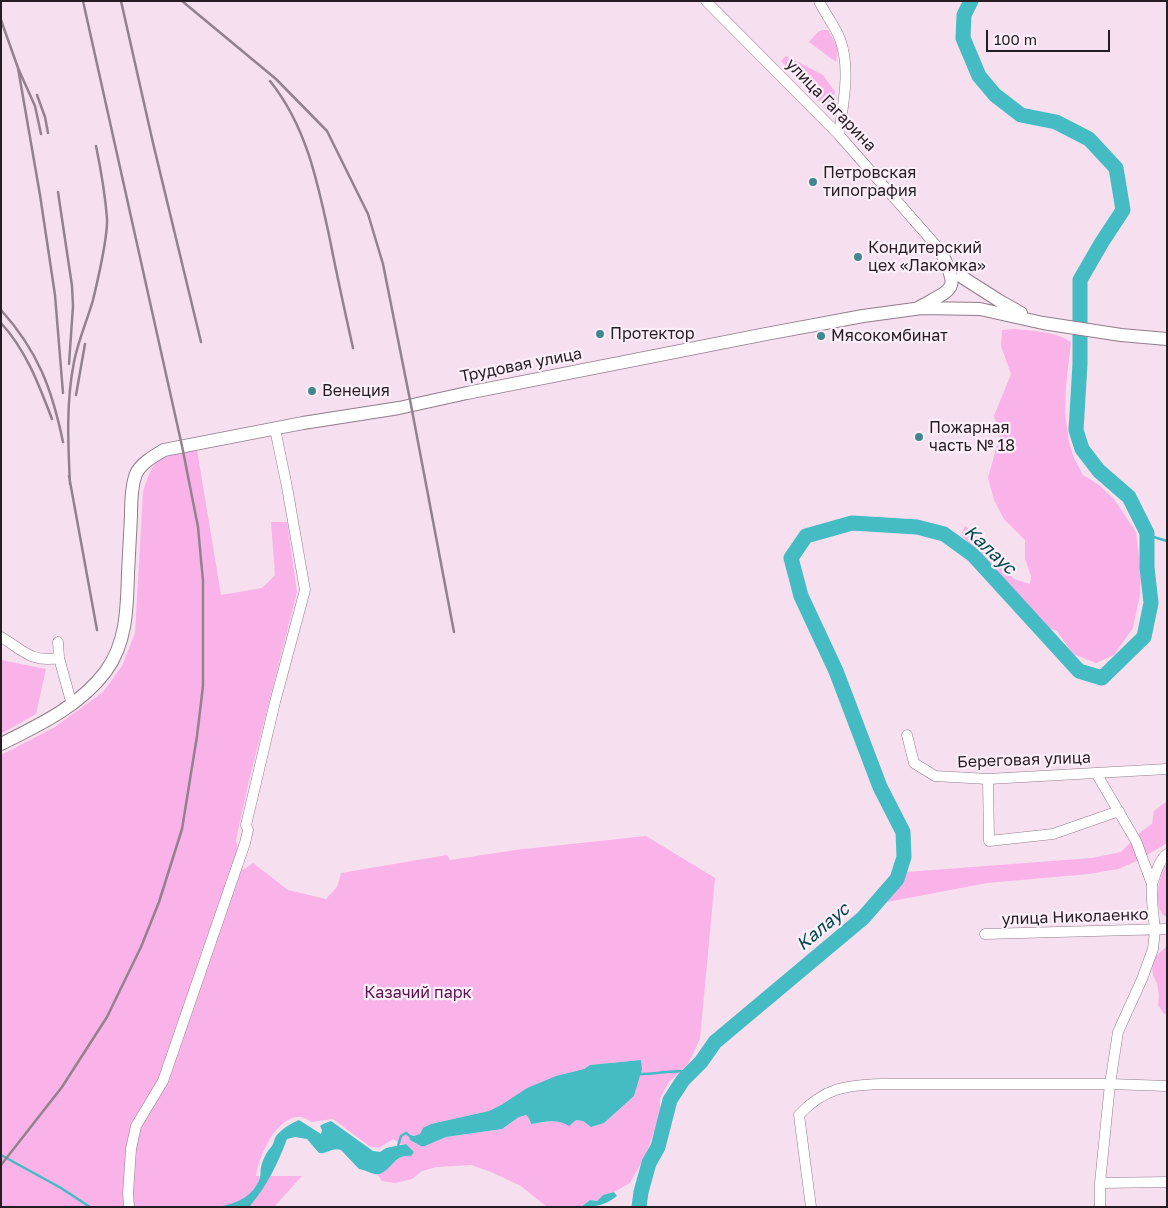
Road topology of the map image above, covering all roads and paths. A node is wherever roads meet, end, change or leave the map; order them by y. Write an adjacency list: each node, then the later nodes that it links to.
1 (706, 1): 3 (street, улица Гагарина)
2 (819, 1): 3 (street)
3 (839, 135): 4 (street, улица Гагарина)
4 (940, 250): 5 (main road, улица Гагарина); 6 (main road)
5 (962, 277): 7 (main road, улица Гагарина); 8 (main road)
6 (916, 309): 7 (main road, Трудовая улица); 10 (main road, Трудовая улица)
7 (980, 309): 8 (main road, Трудовая улица)
8 (1044, 323): 9 (main road)
9 (1167, 338)
10 (275, 429): 14 (main road, Трудовая улица); 30 (street)
11 (1, 637): 13 (street)
12 (58, 642): 13 (street)
13 (59, 658): 14 (street)
14 (72, 705): 16 (main road, Трудовая улица)
15 (907, 735): 19 (street, Береговая улица)
16 (1, 744)
17 (1167, 769): 18 (street, Береговая улица)
18 (1096, 773): 19 (street, Береговая улица); 20 (street)
19 (988, 779): 20 (street)
20 (1119, 811): 22 (street)
21 (1167, 854): 22 (street)
22 (1152, 884): 24 (street)
23 (1167, 929): 24 (street, улица Николаенко)
24 (1155, 930): 25 (street, улица Николаенко); 26 (street)
25 (985, 934)
26 (1110, 1084): 27 (street); 29 (street); 31 (street)
27 (1167, 1086)
28 (1167, 1182): 29 (street)
29 (1100, 1183): 32 (street)
30 (129, 1207)
31 (811, 1207)
32 (1100, 1207)

